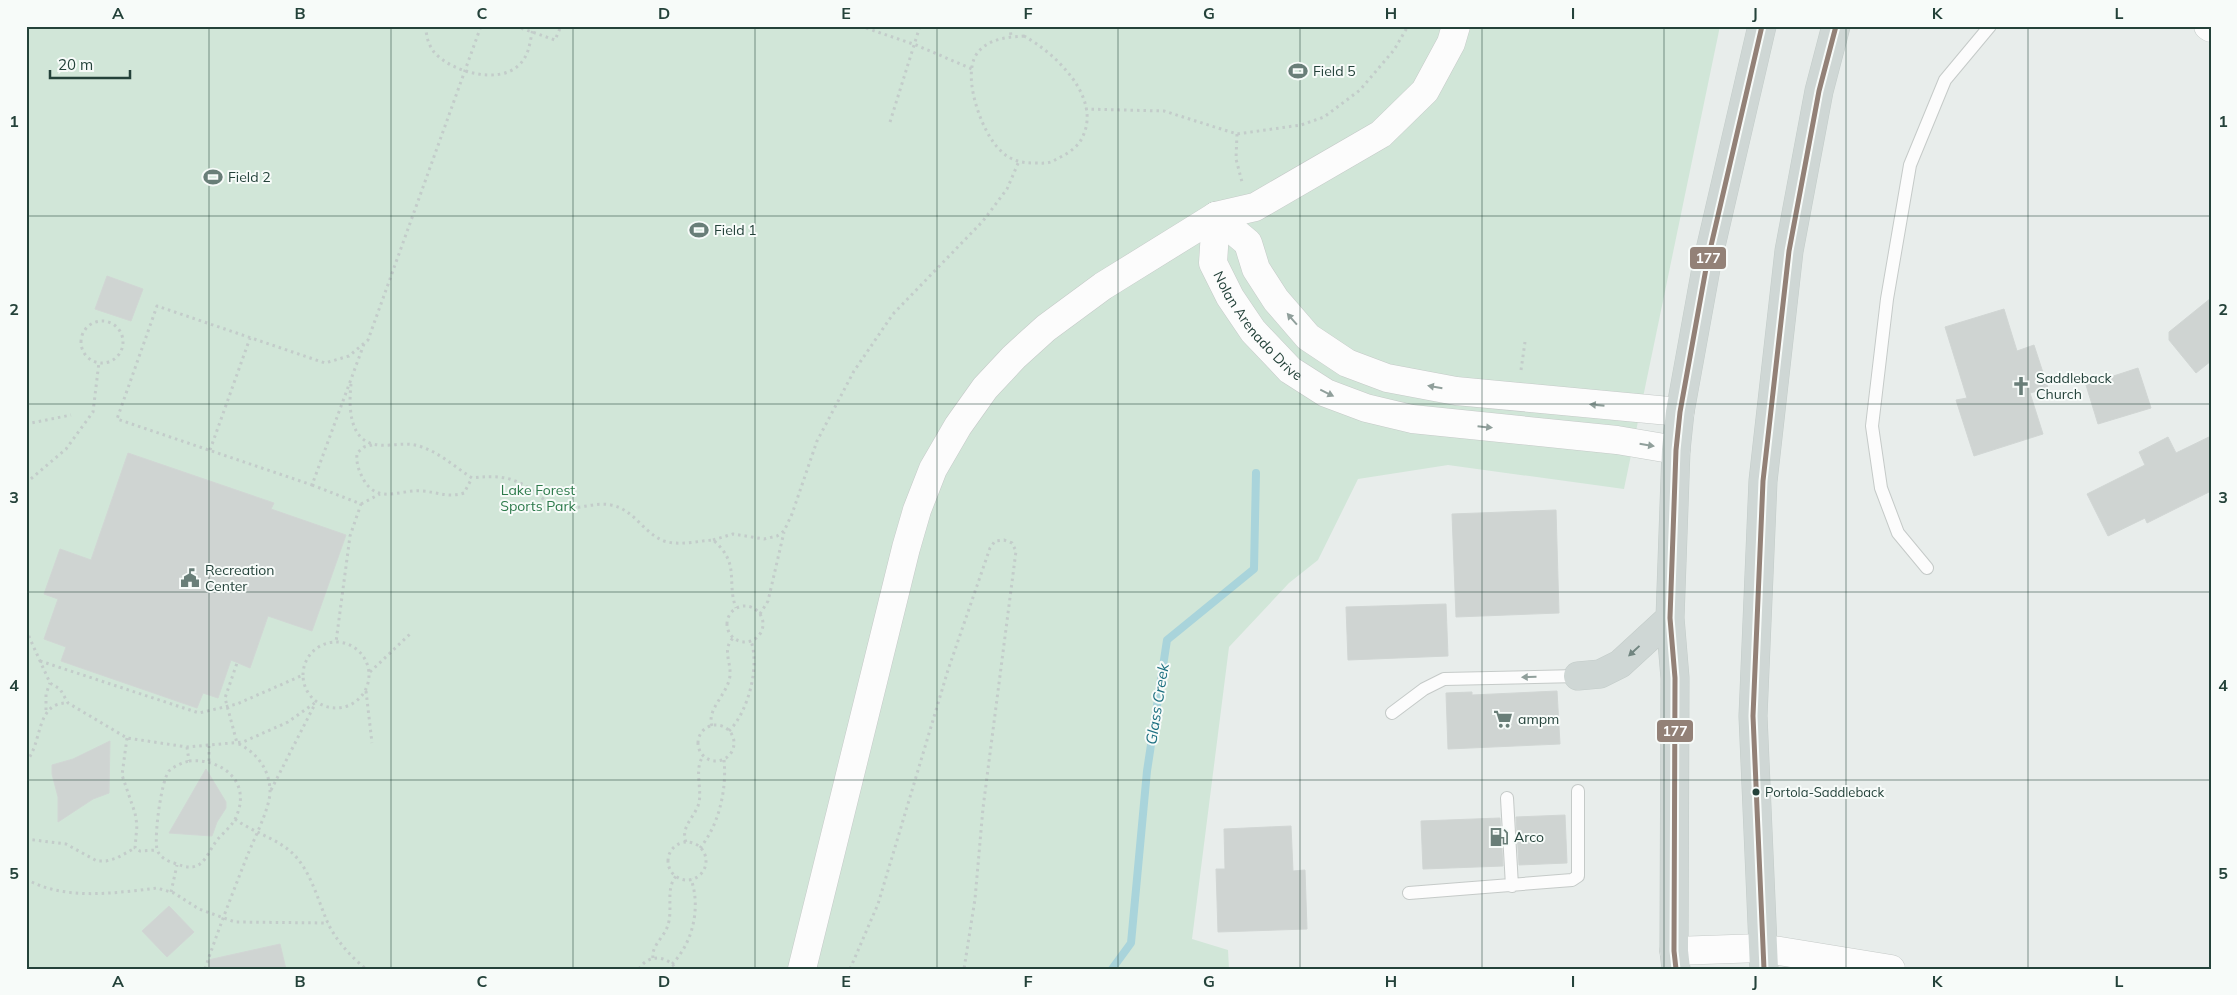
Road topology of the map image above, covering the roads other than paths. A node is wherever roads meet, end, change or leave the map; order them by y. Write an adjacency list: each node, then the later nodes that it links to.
1 (1456, 26): 7 (street)
2 (1762, 26): 8 (main road)
3 (1836, 26): 18 (main road)
4 (1990, 26): 10 (lane)
5 (2208, 26): 6 (street)
6 (2211, 28)
7 (1216, 216): 8 (street, Nolan Arenado Drive, one-way to 7); 9 (street, Nolan Arenado Drive, one-way to 9); 20 (street)
8 (1680, 412): 9 (main road)
9 (1676, 450): 11 (main road)
10 (1927, 568)
11 (1670, 618): 12 (main road, one-way to 12); 19 (main road)
12 (1578, 676): 13 (lane, one-way to 13)
13 (1392, 713)
14 (1578, 791): 16 (lane)
15 (1508, 798): 16 (lane)
16 (1512, 886): 17 (lane)
17 (1409, 893)
18 (1762, 958): 19 (street); 21 (street)
19 (1675, 960)
20 (802, 969)
21 (1891, 969)

